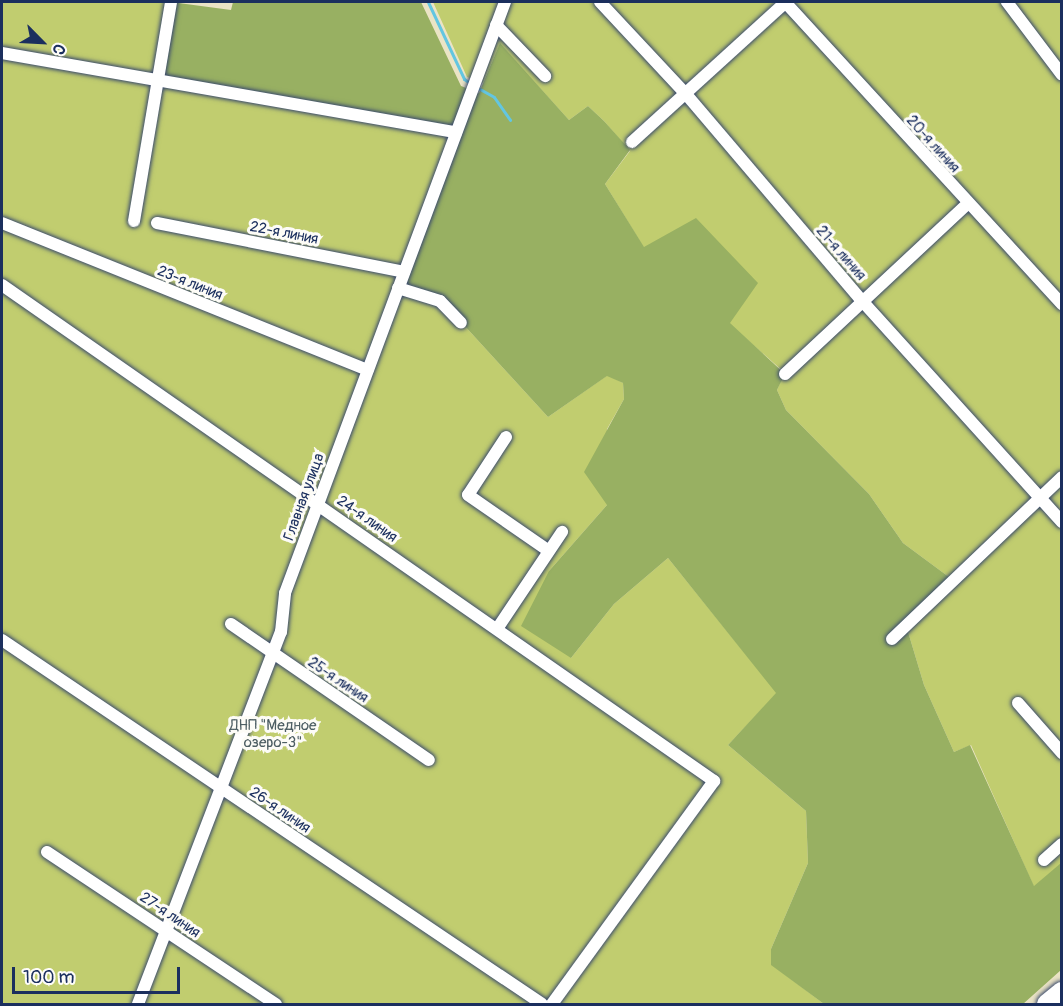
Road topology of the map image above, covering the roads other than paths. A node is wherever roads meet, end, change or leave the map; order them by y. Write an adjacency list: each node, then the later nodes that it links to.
1 (171, 2): 10 (street)
2 (505, 2): 6 (street, Главная улица)
3 (600, 2): 11 (street, 21-я линия)
4 (785, 2): 11 (street); 14 (street, 20-я линия)
5 (1007, 2): 8 (street)
6 (496, 25): 9 (street); 12 (street, Главная улица)
7 (2, 53): 10 (street)
8 (1062, 75)
9 (545, 76)
10 (157, 79): 12 (street); 15 (street)
11 (685, 93): 13 (street); 21 (street, 21-я линия)
12 (456, 132): 18 (street, Главная улица)
13 (632, 142)
14 (967, 204): 21 (street); 22 (street, 20-я линия)
15 (134, 220)
16 (2, 223): 24 (street, 23-я линия)
17 (158, 223): 18 (street, 22-я линия)
18 (404, 272): 20 (street, Главная улица)
19 (2, 285): 29 (street, 24-я линия)
20 (398, 288): 23 (street); 24 (street, Главная улица)
21 (864, 303): 25 (street); 28 (street, 21-я линия)
22 (1062, 304)
23 (461, 323)
24 (368, 370): 29 (street, Главная улица)
25 (785, 374)
26 (506, 437): 32 (street)
27 (1062, 477): 28 (street)
28 (1039, 498): 30 (street, 21-я линия); 35 (street)
29 (318, 503): 34 (street, 24-я линия); 37 (street, Главная улица)
30 (1062, 522)
31 (562, 532): 32 (street)
32 (549, 551): 34 (street)
33 (231, 624): 37 (street, 25-я линия)
34 (497, 629): 50 (street, 24-я линия)
35 (892, 639)
36 (2, 640): 41 (street, 26-я линия)
37 (273, 654): 40 (street, 25-я линия); 41 (street, Главная улица)
38 (1018, 703): 39 (street)
39 (1062, 753)
40 (429, 760)
41 (220, 787): 45 (street, Главная улица); 49 (street, 26-я линия)
42 (1062, 844): 44 (street)
43 (47, 852): 45 (street, 27-я линия)
44 (1044, 860)
45 (165, 930): 47 (street, Главная улица); 48 (street, 27-я линия)
46 (1062, 992): 51 (main road)
47 (138, 1005)
48 (276, 1005)
49 (542, 1005)
50 (552, 1005)
51 (1047, 1005)

